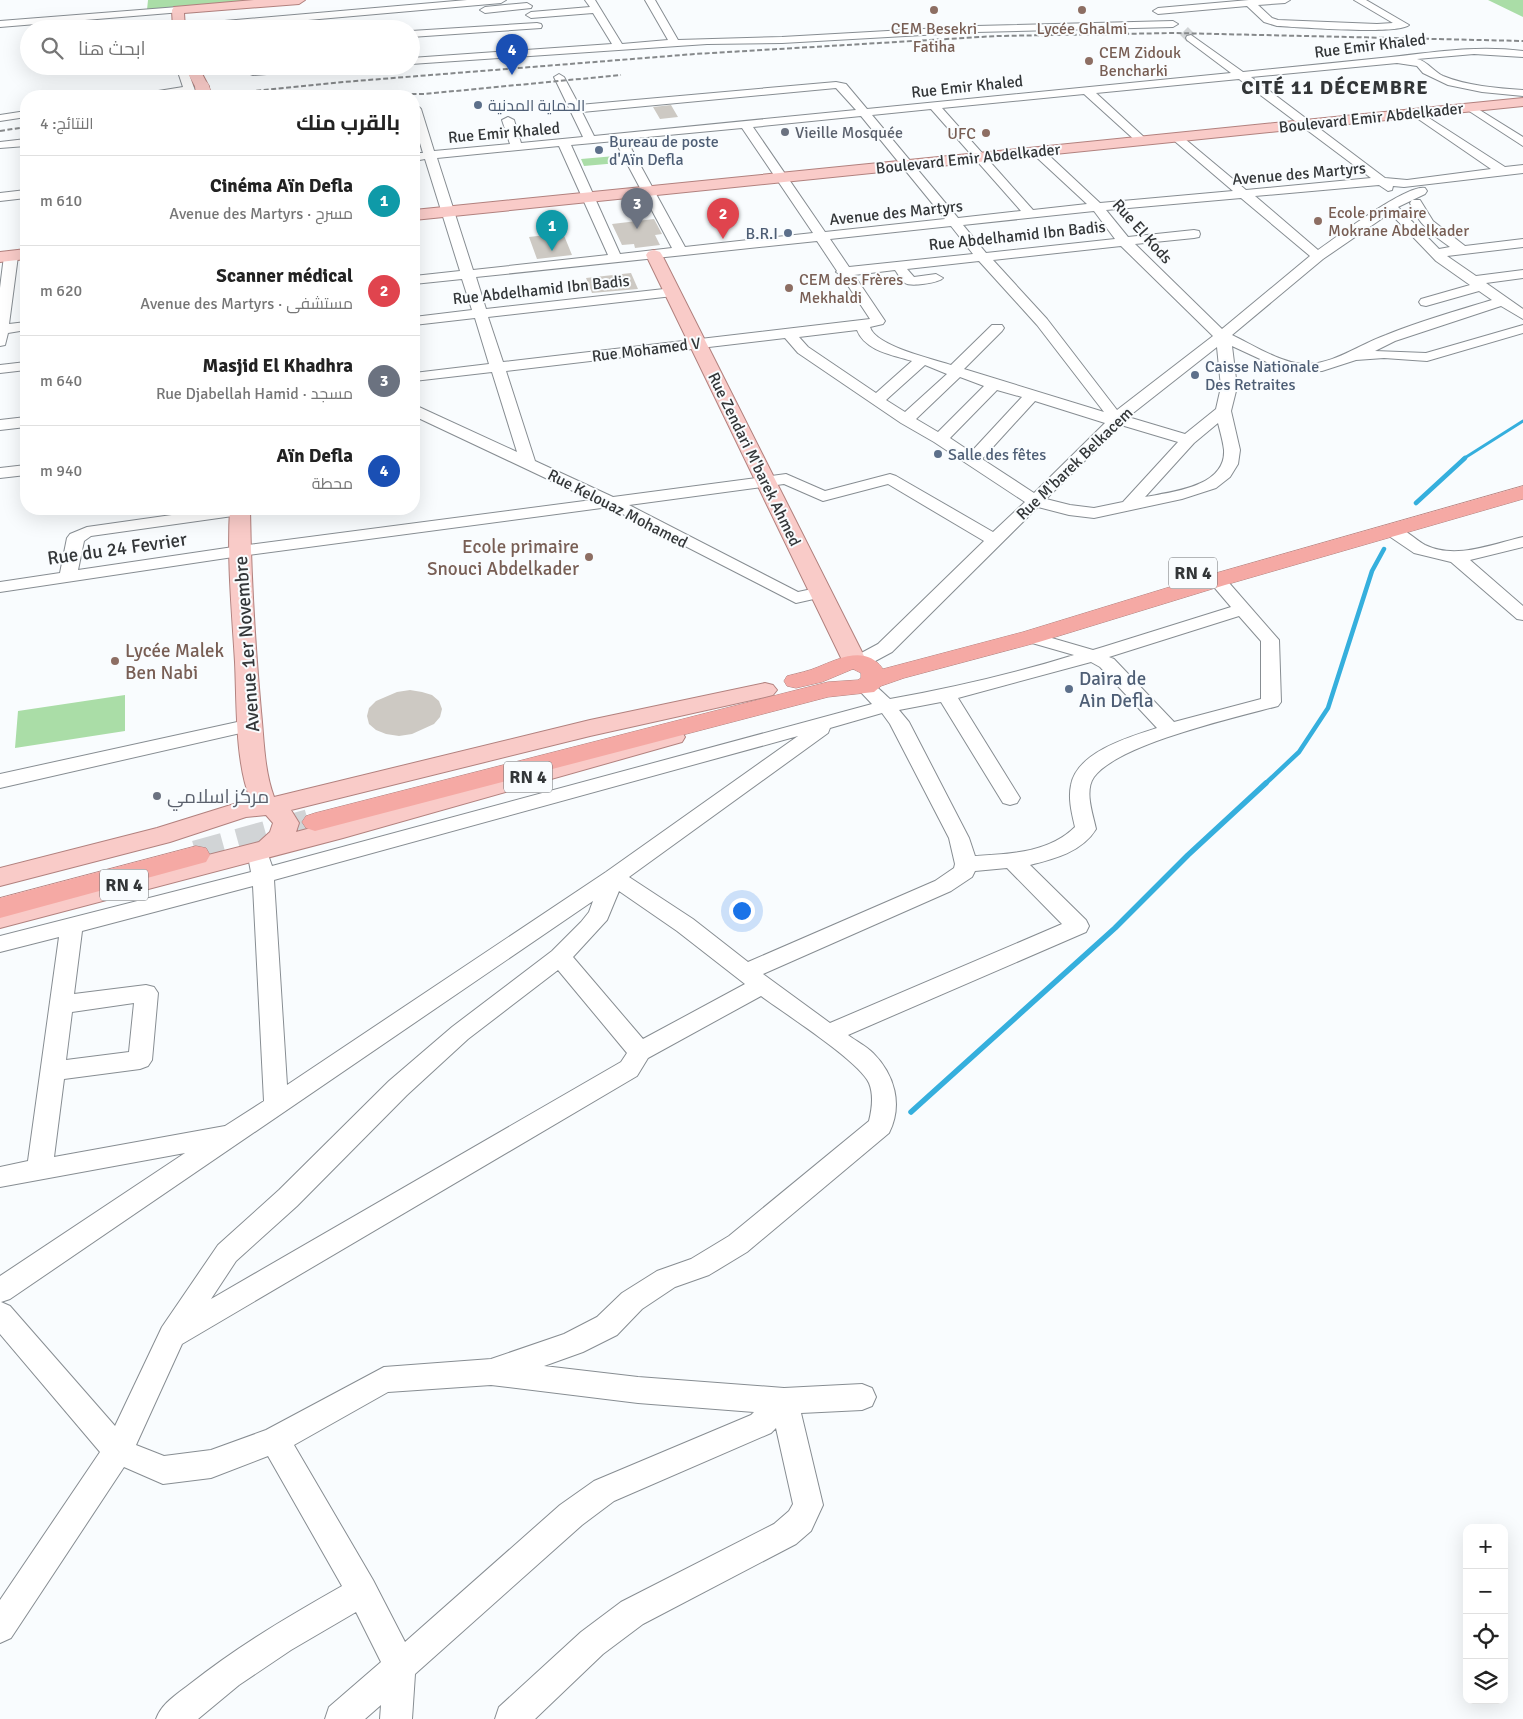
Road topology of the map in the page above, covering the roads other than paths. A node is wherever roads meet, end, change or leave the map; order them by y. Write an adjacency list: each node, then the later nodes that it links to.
1 (299, 0): 10 (main road)
2 (354, 0): 11 (street)
3 (501, 0): 11 (street)
4 (650, 0): 21 (street)
5 (1285, 0): 7 (street)
6 (1359, 0): 7 (street)
7 (1249, 3): 18 (street)
8 (592, 5): 9 (street); 22 (street)
9 (527, 7): 11 (street); 20 (street)
10 (178, 10): 12 (street); 13 (main road)
11 (358, 17): 14 (street); 15 (street)
12 (51, 20)
13 (179, 20)
14 (309, 20)
15 (336, 20)
16 (20, 22): 17 (street)
17 (0, 24)
18 (1173, 24): 21 (street); 30 (street)
19 (420, 34): 20 (street)
20 (541, 39): 22 (street); 24 (street)
21 (675, 43): 22 (street)
22 (619, 46)
23 (1523, 54): 25 (street, Rue Emir Khaled)
24 (420, 59)
25 (1393, 60): 26 (street); 30 (street, Rue Emir Khaled)
26 (1420, 63): 27 (street); 35 (street)
27 (1523, 63)
28 (186, 75): 32 (street)
29 (192, 75): 33 (main road)
30 (1241, 75): 34 (street, Rue Emir Khaled); 45 (street)
31 (559, 77): 39 (street)
32 (193, 90)
33 (195, 90)
34 (1086, 90): 37 (street, Rue Emir Khaled); 51 (street)
35 (1523, 92)
36 (1523, 102): 38 (main road, Boulevard Emir Abdelkader)
37 (934, 106): 41 (street, Rue Emir Khaled); 60 (street)
38 (1470, 107): 40 (main road, Boulevard Emir Abdelkader); 52 (street)
39 (575, 109): 41 (street); 50 (street)
40 (1415, 112): 45 (main road, Boulevard Emir Abdelkader); 63 (street)
41 (863, 113): 47 (street, Rue Emir Khaled); 61 (street)
42 (20, 115): 43 (street)
43 (0, 118)
44 (508, 120): 56 (street)
45 (1306, 123): 48 (main road, Boulevard Emir Abdelkader); 65 (street)
46 (420, 125): 58 (street)
47 (746, 125): 49 (street, Rue Emir Khaled); 64 (street)
48 (1175, 136): 51 (main road, Boulevard Emir Abdelkader); 68 (street)
49 (619, 137): 50 (street, Rue Emir Khaled); 66 (street)
50 (590, 140): 53 (street, Rue Emir Khaled)
51 (1141, 140): 57 (main road, Boulevard Emir Abdelkader)
52 (1523, 142)
53 (564, 143): 56 (street, Rue Emir Khaled); 71 (street)
54 (20, 144): 55 (street)
55 (4, 145)
56 (517, 147): 58 (street, Rue Emir Khaled)
57 (1037, 151): 60 (main road, Boulevard Emir Abdelkader); 72 (street, Rue El Kods)
58 (429, 155): 59 (street, Rue Emir Khaled); 73 (street)
59 (420, 156)
60 (979, 156): 61 (main road, Boulevard Emir Abdelkader); 75 (street)
61 (907, 165): 64 (main road, Boulevard Emir Abdelkader); 76 (street)
62 (1523, 169): 63 (street)
63 (1502, 171): 67 (street, Rue M'barek Belkacem)
64 (781, 177): 66 (main road, Boulevard Emir Abdelkader); 78 (street)
65 (1382, 182): 67 (street); 68 (street, Avenue des Martyrs)
66 (646, 191): 71 (main road, Boulevard Emir Abdelkader); 82 (street)
67 (1407, 193): 81 (street); 84 (street); 88 (street, Rue M'barek Belkacem)
68 (1243, 194): 72 (street, Avenue des Martyrs); 88 (street)
69 (20, 195): 70 (street)
70 (0, 197)
71 (588, 197): 73 (main road, Boulevard Emir Abdelkader); 89 (street)
72 (1097, 207): 75 (street, Avenue des Martyrs); 79 (street, Rue El Kods)
73 (448, 211): 74 (main road, Boulevard Emir Abdelkader); 93 (street)
74 (420, 213)
75 (1030, 214): 76 (street, Avenue des Martyrs)
76 (953, 222): 78 (street, Avenue des Martyrs); 87 (street)
77 (1194, 234): 79 (street, Rue Abdelhamid Ibn Badis)
78 (822, 236): 82 (street, Avenue des Martyrs); 92 (street)
79 (1125, 242): 87 (street, Rue Abdelhamid Ibn Badis); 111 (street, Rue El Kods)
80 (1523, 243): 81 (street)
81 (1462, 250): 84 (street)
82 (681, 252): 86 (street, Avenue des Martyrs)
83 (1523, 252): 90 (street)
84 (1436, 253): 90 (street)
85 (12, 255): 101 (street)
86 (648, 256): 89 (street, Avenue des Martyrs); 98 (main road, Rue Zendari M'barek Ahmed)
87 (982, 256): 91 (street, Rue Abdelhamid Ibn Badis); 125 (street)
88 (1318, 256): 111 (street, Rue M'barek Belkacem)
89 (616, 259): 93 (street, Avenue des Martyrs)
90 (1446, 262): 97 (street)
91 (898, 266): 92 (street, Rue Abdelhamid Ibn Badis); 95 (street)
92 (843, 272): 105 (street, Rue Mohamed V)
93 (467, 274): 96 (street, Avenue des Martyrs); 102 (street)
94 (1523, 274): 97 (street)
95 (936, 278)
96 (420, 279)
97 (1476, 283): 99 (street); 100 (street)
98 (666, 293): 102 (street, Rue Abdelhamid Ibn Badis); 112 (main road, Rue Zendari M'barek Ahmed)
99 (1501, 301): 103 (street); 113 (street)
100 (1426, 302)
101 (2, 312): 109 (street)
102 (478, 313): 104 (street, Rue Abdelhamid Ibn Badis); 116 (street)
103 (1523, 314)
104 (420, 321)
105 (863, 325): 110 (street, Rue Mohamed V); 114 (street)
106 (20, 328): 109 (street)
107 (997, 328): 118 (street)
108 (1523, 329): 113 (street)
109 (0, 334)
110 (789, 334): 112 (street, Rue Mohamed V); 122 (street)
111 (1221, 336): 113 (street); 123 (street); 125 (street, Rue M'barek Belkacem)
112 (691, 344): 116 (street, Rue Mohamed V); 136 (main road, Rue Zendari M'barek Ahmed)
113 (1349, 358)
114 (922, 360): 118 (street); 122 (street)
115 (20, 367): 117 (street)
116 (496, 368): 119 (street, Rue Mohamed V); 132 (street)
117 (0, 369)
118 (954, 370): 120 (street); 126 (street)
119 (420, 376)
120 (994, 384): 121 (street); 129 (street)
121 (1032, 396): 125 (street); 131 (street)
122 (877, 400): 126 (street)
123 (1223, 412): 130 (street); 140 (street)
124 (420, 413): 132 (street, Rue Kelouaz Mohamed)
125 (1116, 419): 130 (street); 138 (street, Rue M'barek Belkacem)
126 (906, 420): 129 (street)
127 (20, 423): 128 (street)
128 (0, 425)
129 (940, 439): 131 (street)
130 (1188, 440): 140 (street)
131 (973, 460): 138 (street)
132 (528, 463): 139 (street, Rue Kelouaz Mohamed)
133 (20, 471): 134 (street)
134 (0, 473)
135 (1523, 481): 156 (highway, RN 4)
136 (760, 482): 139 (street, Rue du 24 Fevrier); 144 (street, Rue du 24 Fevrier); 151 (main road, Rue Zendari M'barek Ahmed)
137 (1523, 492): 143 (highway, RN 4)
138 (1035, 501): 140 (street); 144 (street, Rue M'barek Belkacem)
139 (613, 503): 146 (street, Rue du 24 Fevrier); 151 (street, Rue Kelouaz Mohamed)
140 (1130, 504)
141 (184, 515): 148 (street)
142 (240, 515): 146 (main road, Avenue 1er Novembre)
143 (1392, 530): 147 (street); 149 (highway, RN 4)
144 (996, 541): 156 (street, Rue M'barek Belkacem)
145 (1519, 547): 147 (street)
146 (240, 551): 148 (street, Rue du 24 Fevrier); 161 (main road, Avenue 1er Novembre)
147 (1457, 558): 153 (street)
148 (68, 577): 150 (street, Rue du 24 Fevrier)
149 (1217, 580): 152 (street); 154 (highway, RN 4)
150 (0, 587)
151 (813, 594): 156 (main road, Rue Zendari M'barek Ahmed)
152 (1242, 609): 155 (street); 162 (street)
153 (1523, 615)
154 (1031, 637): 155 (street); 156 (highway, RN 4)
155 (1092, 654): 158 (street); 162 (street)
156 (853, 673): 157 (highway, RN 4); 159 (street)
157 (775, 696): 166 (main road, RN 4); 168 (highway, RN 4); 169 (main road, RN 4)
158 (947, 696): 159 (street); 165 (street)
159 (886, 706): 160 (street); 171 (street)
160 (831, 721): 172 (street); 173 (street)
161 (251, 725): 163 (main road, Avenue 1er Novembre); 164 (street)
162 (1170, 730): 170 (street)
163 (255, 780): 166 (main road, Avenue 1er Novembre); 167 (main road)
164 (0, 781)
165 (1010, 798)
166 (267, 806): 167 (main road); 169 (main road)
167 (233, 813): 169 (main road); 174 (main road, RN 4)
168 (313, 816)
169 (258, 850): 172 (street); 177 (main road, RN 4)
170 (1014, 862): 171 (street); 183 (street)
171 (966, 864): 181 (street)
172 (263, 876): 178 (street); 186 (street)
173 (614, 876): 180 (street); 181 (street); 186 (street)
174 (0, 877)
175 (0, 892): 176 (highway, RN 4)
176 (0, 908)
177 (0, 918)
178 (71, 927): 179 (street); 182 (street)
179 (0, 944)
180 (560, 957): 184 (street); 192 (street)
181 (754, 979): 183 (street); 184 (street)
182 (60, 1005): 185 (street); 185 (street)
183 (829, 1033): 193 (street)
184 (640, 1052): 192 (street)
185 (54, 1071): 188 (street)
186 (276, 1104): 187 (street)
187 (233, 1135): 188 (street); 190 (street)
188 (40, 1170): 189 (street)
189 (0, 1177)
190 (0, 1291)
191 (0, 1314): 197 (street)
192 (172, 1336): 197 (street)
193 (490, 1372): 195 (street); 196 (street)
194 (862, 1397): 195 (street)
195 (784, 1401): 200 (street); 204 (street)
196 (274, 1440): 197 (street); 198 (street)
197 (118, 1451): 199 (street)
198 (362, 1591): 200 (street); 201 (street)
199 (0, 1627)
200 (400, 1666): 202 (street); 203 (street)
201 (172, 1719)
202 (341, 1719)
203 (396, 1719)
204 (511, 1719)

